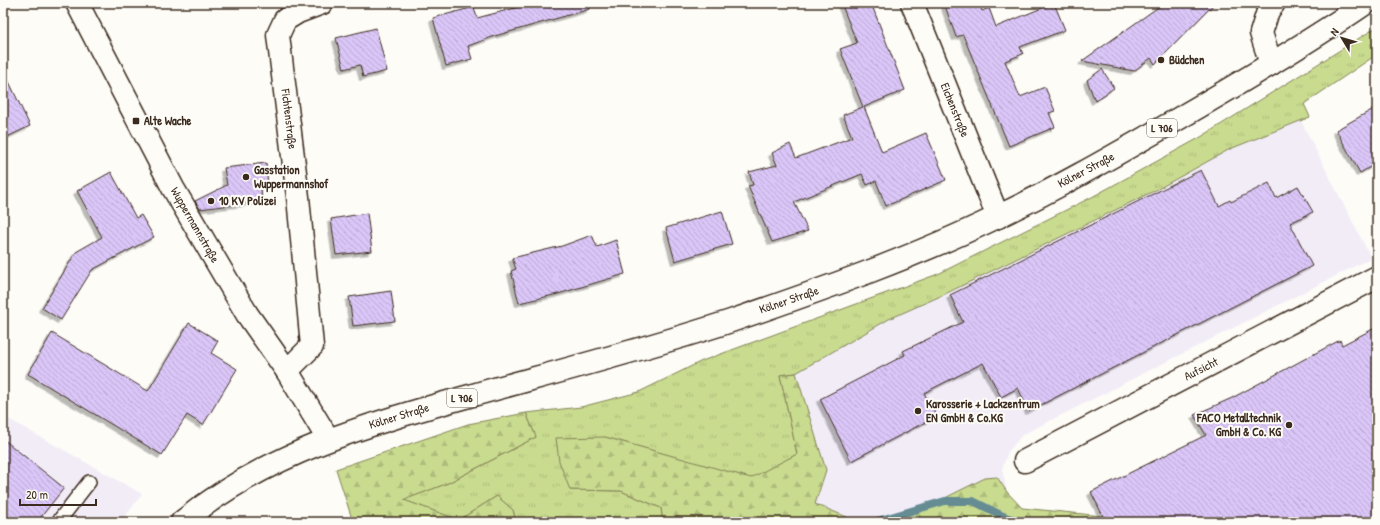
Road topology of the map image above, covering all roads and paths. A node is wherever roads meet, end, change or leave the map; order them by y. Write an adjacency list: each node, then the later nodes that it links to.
1 (77, 3): 9 (street, Wuppermannstraße)
2 (322, 3): 9 (street, Fichtenstraße)
3 (912, 3): 7 (street, Eichenstraße)
4 (1274, 3): 6 (street)
5 (1366, 3): 6 (street, Kölner Straße / L 706)
6 (1271, 64): 7 (street, Kölner Straße / L 706)
7 (998, 217): 10 (street, Kölner Straße / L 706)
8 (1377, 277): 11 (street, Aufsicht)
9 (287, 371): 10 (street, Wuppermannstraße)
10 (328, 439): 14 (street, Kölner Straße / L 706)
11 (1025, 461)
12 (89, 482): 13 (lane)
13 (58, 522)
14 (182, 522)

